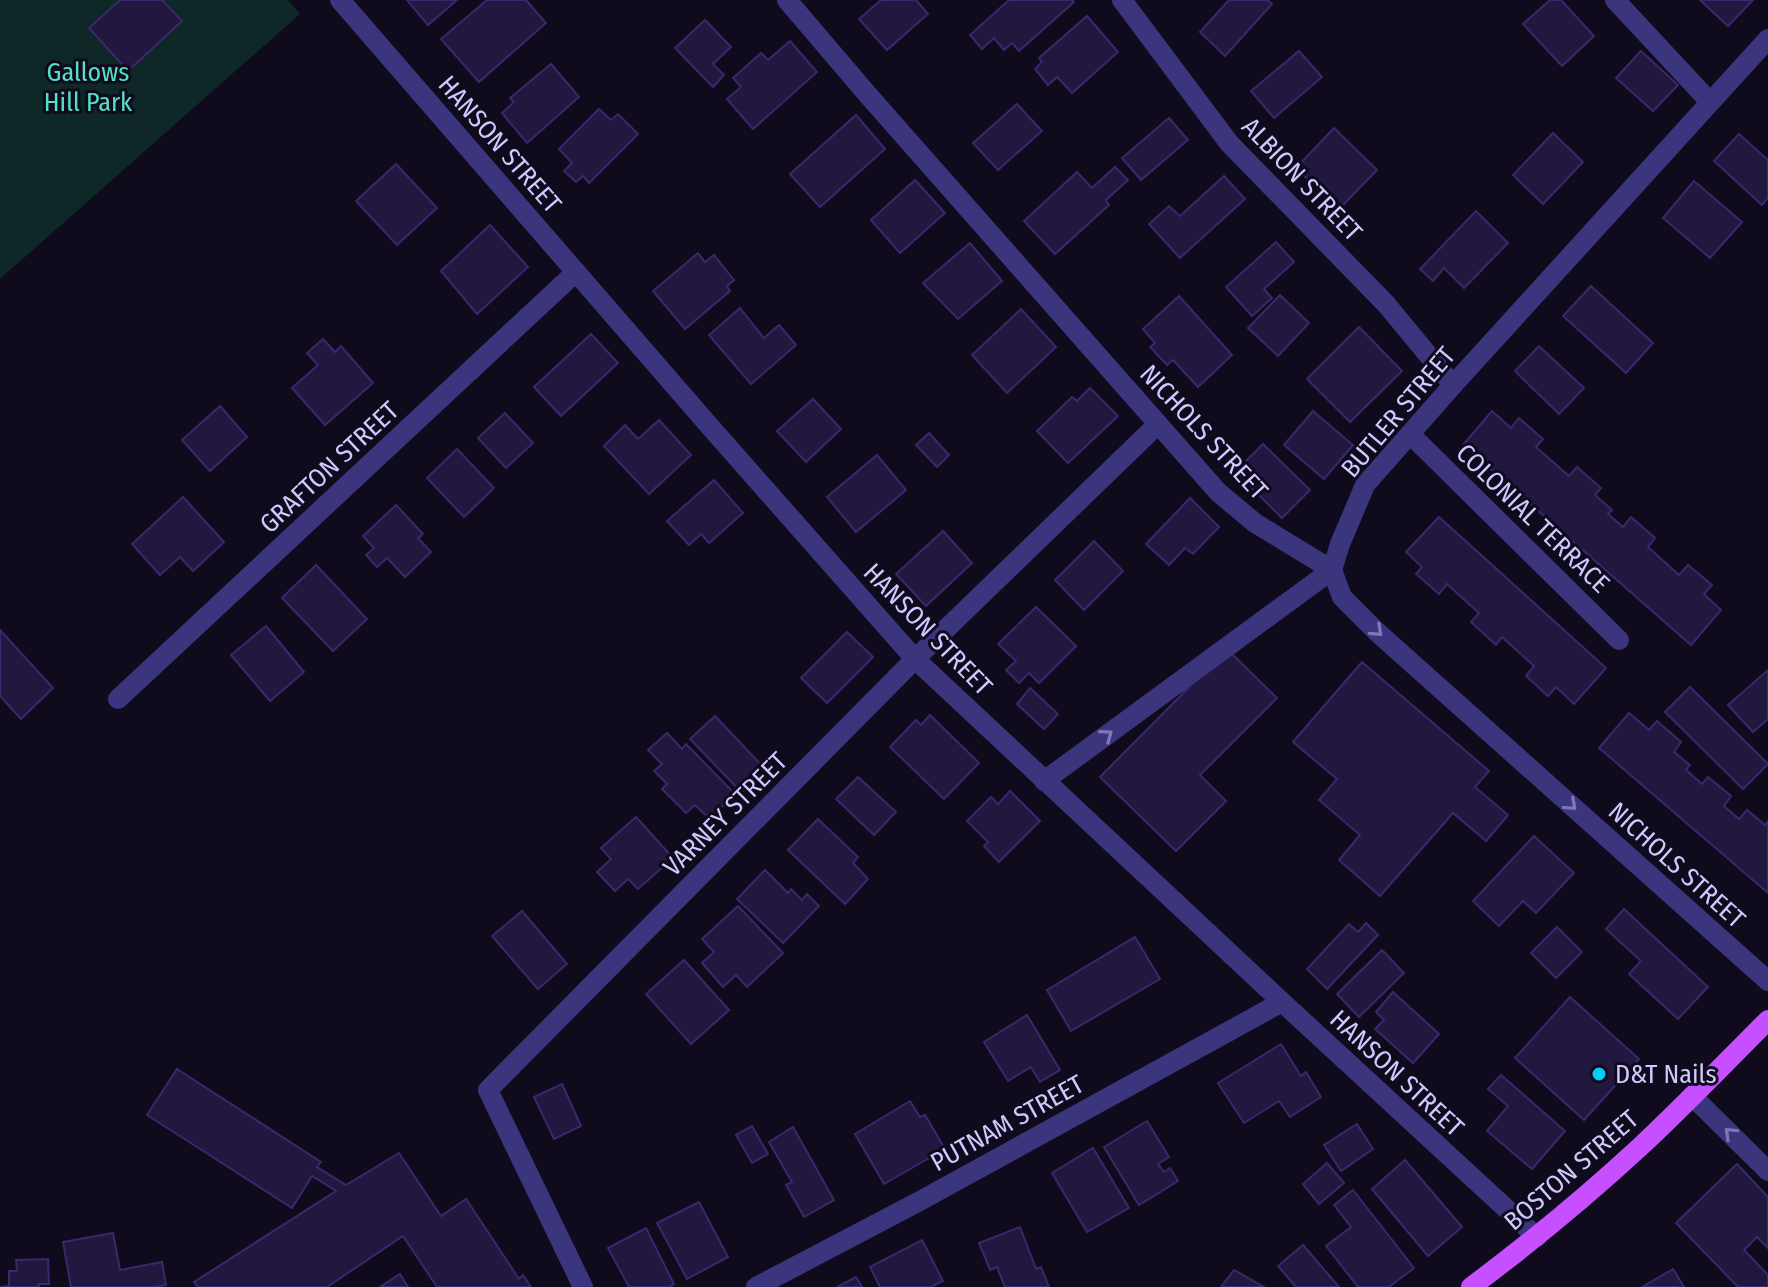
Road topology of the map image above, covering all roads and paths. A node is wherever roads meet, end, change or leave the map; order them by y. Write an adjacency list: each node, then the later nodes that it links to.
1 (340, 0): 7 (street, HANSON STREET)
2 (787, 0): 9 (street, NICHOLS STREET)
3 (1122, 0): 8 (street, ALBION STREET)
4 (1615, 0): 6 (street)
5 (1768, 39): 6 (street, BUTLER STREET)
6 (1710, 102): 8 (street, BUTLER STREET)
7 (576, 272): 13 (street, HANSON STREET); 14 (street, GRAFTON STREET)
8 (1453, 385): 10 (street, BUTLER STREET)
9 (1158, 424): 11 (street, NICHOLS STREET); 13 (street, VARNEY STREET)
10 (1410, 434): 11 (street, BUTLER STREET); 12 (street, COLONIAL TERRACE)
11 (1332, 570): 15 (street, one-way to 11); 16 (street, NICHOLS STREET, one-way to 16)
12 (1619, 640)
13 (915, 659): 15 (street, HANSON STREET); 22 (street, VARNEY STREET)
14 (118, 699)
15 (1044, 781): 17 (street, HANSON STREET)
16 (1768, 981)
17 (1282, 1002): 21 (street, HANSON STREET); 23 (street, PUTNAM STREET)
18 (1768, 1020): 19 (main road, BOSTON STREET)
19 (1692, 1096): 20 (street, one-way to 19); 21 (main road, BOSTON STREET)
20 (1768, 1171)
21 (1537, 1237): 24 (main road, BOSTON STREET)
22 (583, 1287)
23 (756, 1287)
24 (1471, 1287)

